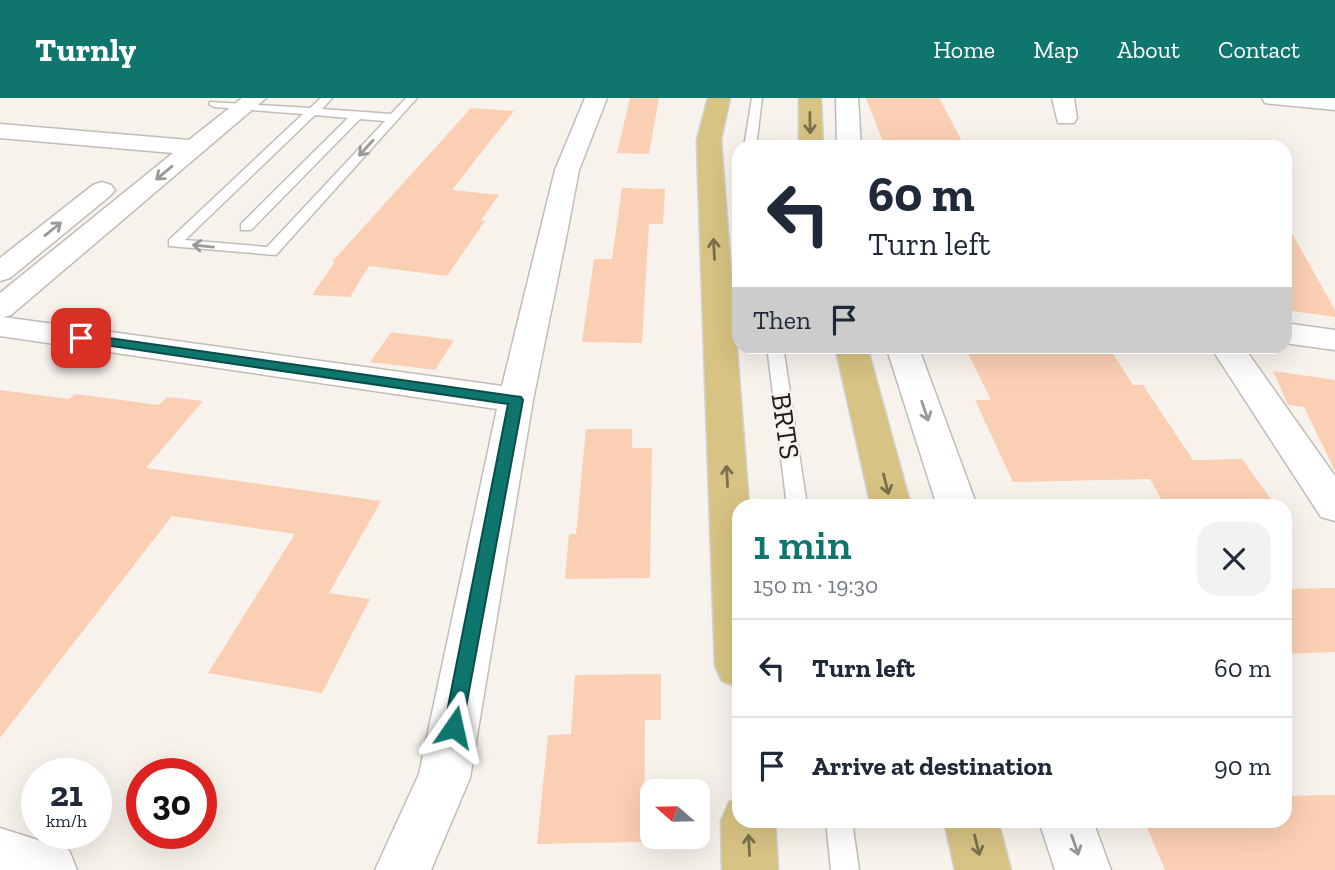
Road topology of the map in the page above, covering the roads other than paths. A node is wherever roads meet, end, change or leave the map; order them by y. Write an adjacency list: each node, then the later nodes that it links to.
1 (327, 98): 11 (lane)
2 (412, 98): 13 (lane)
3 (597, 98): 30 (street)
4 (719, 98): 35 (main road, one-way to 4)
5 (757, 98): 15 (lane)
6 (810, 98): 16 (main road, one-way to 16)
7 (847, 98): 17 (street)
8 (1273, 98): 10 (street)
9 (233, 102): 11 (lane); 18 (street); 19 (street)
10 (1335, 103)
11 (312, 112): 12 (lane); 13 (lane, one-way to 11)
12 (357, 115): 13 (lane); 20 (lane)
13 (394, 118)
14 (0, 131): 18 (street)
15 (751, 140)
16 (811, 140)
17 (849, 140)
18 (159, 144): 19 (street); 21 (street, one-way to 18)
19 (194, 148): 22 (street, one-way to 22)
20 (246, 228)
21 (0, 272)
22 (0, 308)
23 (0, 326): 30 (street)
24 (1292, 334): 25 (street)
25 (1335, 340)
26 (776, 354): 31 (lane, BRTS)
27 (852, 354): 32 (main road, one-way to 32)
28 (905, 354): 33 (street, one-way to 33)
29 (1231, 354): 34 (street)
30 (516, 400): 42 (street)
31 (796, 499)
32 (889, 499)
33 (955, 499)
34 (1335, 506)
35 (732, 561)
36 (748, 828): 43 (main road, one-way to 36)
37 (840, 828): 44 (lane)
38 (973, 828): 45 (main road, one-way to 45)
39 (1068, 828): 46 (street, one-way to 46)
40 (0, 855): 41 (street)
41 (49, 870)
42 (403, 870)
43 (750, 870)
44 (845, 870)
45 (983, 870)
46 (1083, 870)

